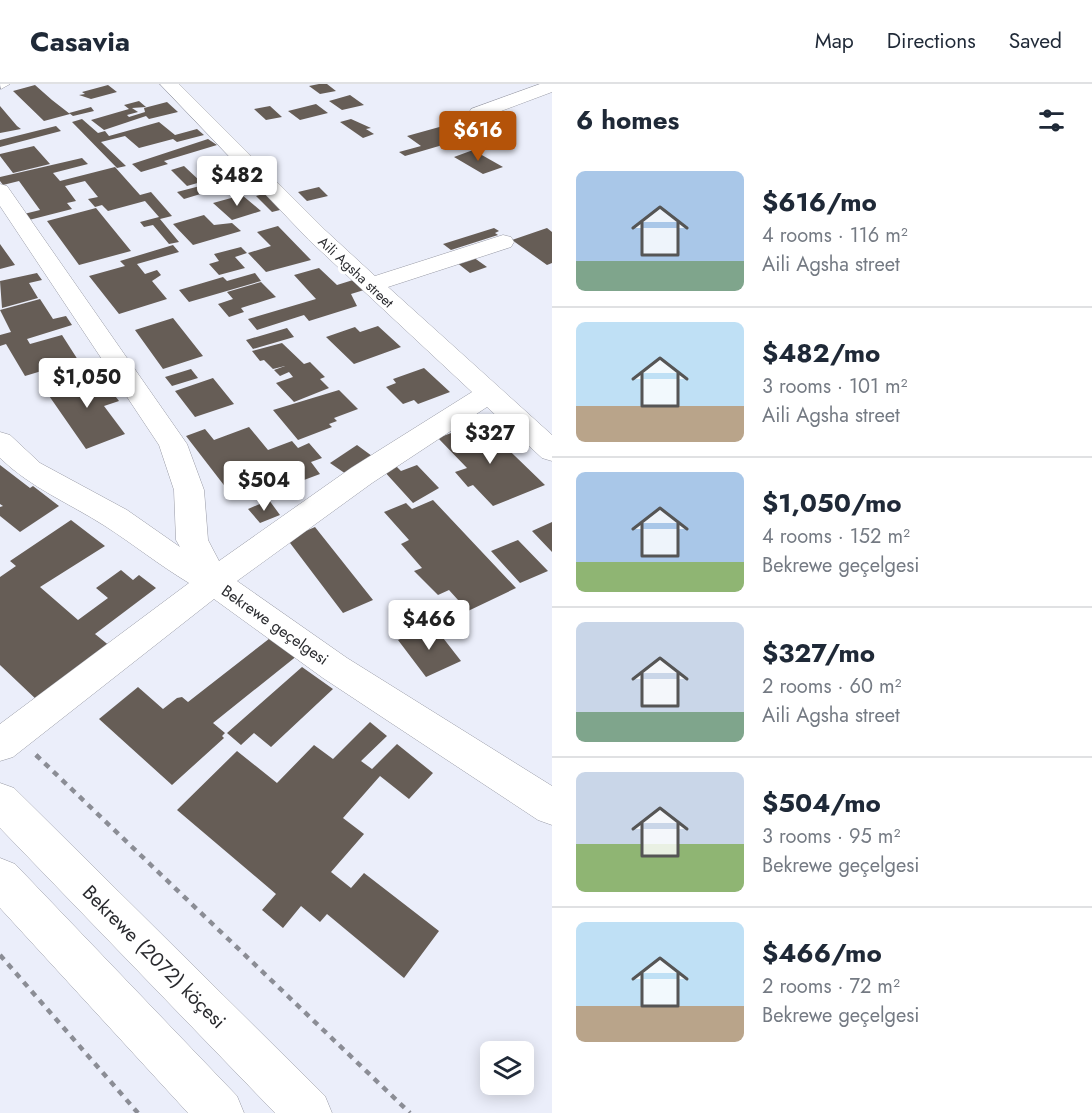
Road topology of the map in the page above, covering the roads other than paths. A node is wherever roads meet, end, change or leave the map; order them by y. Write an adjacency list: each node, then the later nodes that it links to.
1 (169, 84): 6 (street, Aili Agsha street)
2 (552, 86): 3 (street)
3 (478, 113)
4 (0, 190): 10 (street)
5 (503, 242): 6 (street)
6 (370, 285): 7 (street, Aili Agsha street)
7 (488, 394): 9 (street, Aili Agsha street); 10 (street)
8 (0, 442): 10 (street, Bekrewe geçelgesi)
9 (552, 451)
10 (213, 581): 11 (street); 13 (street, Bekrewe geçelgesi)
11 (7, 740)
12 (0, 801): 16 (street, Bekrewe (2072) köçesi)
13 (552, 807)
14 (0, 878): 15 (street)
15 (220, 1113)
16 (309, 1113)

